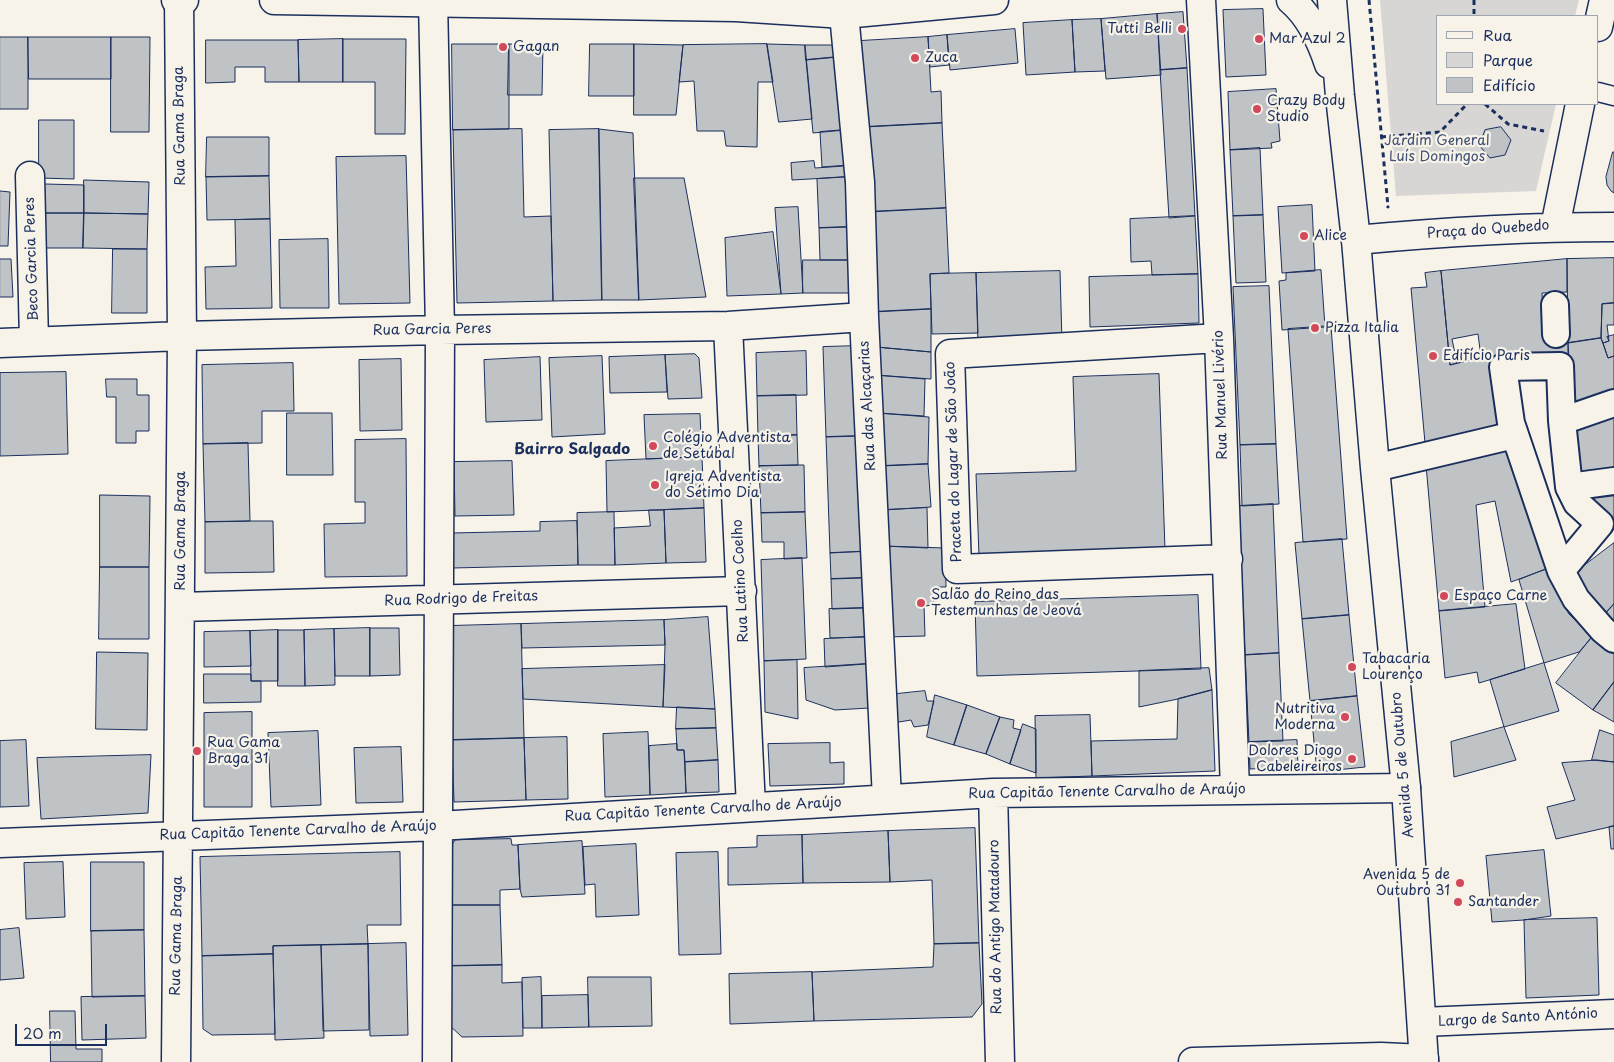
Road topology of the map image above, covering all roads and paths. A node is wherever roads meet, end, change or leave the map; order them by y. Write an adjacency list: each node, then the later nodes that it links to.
1 (177, 0): 2 (street); 34 (street, Rua Gama Braga)
2 (184, 0)
3 (274, 0): 12 (street)
4 (778, 0): 13 (street)
5 (994, 0): 14 (street)
6 (1201, 0): 35 (street, Rua Manuel Livério)
7 (1291, 0): 18 (street)
8 (1332, 0): 18 (street)
9 (1369, 0): 24 (path)
10 (1474, 0): 15 (path)
11 (1604, 0): 16 (street)
12 (433, 2): 13 (street); 33 (street)
13 (736, 7): 14 (street)
14 (844, 14): 31 (street, Rua das Alcaçarias)
15 (1474, 15)
16 (1599, 22)
17 (1599, 92): 19 (lane)
18 (1340, 96): 29 (street, Avenida 5 de Outubro)
19 (1614, 96)
20 (1466, 105): 24 (path)
21 (1486, 105): 23 (path)
22 (1580, 105): 27 (street, Praça do Quebedo)
23 (1549, 132)
24 (1381, 137): 26 (path)
25 (30, 176): 36 (street, Beco Garcia Peres)
26 (1388, 207)
27 (1555, 227): 28 (street); 29 (street, Praça do Quebedo)
28 (1614, 228)
29 (1356, 240): 42 (street, Avenida 5 de Outubro)
30 (1555, 305): 38 (street)
31 (864, 317): 32 (street, Rua Garcia Peres); 55 (street, Rua das Alcaçarias)
32 (728, 326): 33 (street, Rua Garcia Peres); 48 (street, Rua Latino Coelho)
33 (440, 330): 34 (street, Rua Garcia Peres); 49 (street)
34 (182, 336): 36 (street, Rua Garcia Peres); 50 (street, Rua Gama Braga)
35 (1219, 338): 46 (street, Rua Manuel Livério); 46 (street, Praceta do Lagar de São João)
36 (34, 341): 37 (street, Rua Garcia Peres)
37 (0, 343)
38 (1557, 351): 40 (street); 41 (street)
39 (1614, 403): 40 (street)
40 (1562, 421): 44 (street)
41 (1514, 435): 42 (street); 47 (street)
42 (1375, 468): 52 (street, Avenida 5 de Outubro)
43 (1614, 481): 44 (street)
44 (1569, 487): 45 (street)
45 (1607, 529): 47 (street)
46 (1228, 559): 53 (street, Rua Manuel Livério)
47 (1561, 571): 51 (street)
48 (742, 591): 49 (street, Rua Rodrigo de Freitas); 56 (street, Rua Latino Coelho)
49 (439, 600): 50 (street, Rua Rodrigo de Freitas); 57 (street)
50 (180, 607): 58 (street, Rua Gama Braga)
51 (1614, 638)
52 (1406, 788): 53 (street, Rua Capitão Tenente Carvalho de Araújo); 61 (street, Avenida 5 de Outubro)
53 (1235, 790): 54 (street, Rua Capitão Tenente Carvalho de Araújo)
54 (993, 793): 55 (street, Rua Capitão Tenente Carvalho de Araújo); 66 (street, Rua do Antigo Matadouro)
55 (888, 799): 56 (street, Rua Capitão Tenente Carvalho de Araújo)
56 (751, 807): 57 (street, Rua Capitão Tenente Carvalho de Araújo)
57 (438, 826): 58 (street, Rua Capitão Tenente Carvalho de Araújo); 65 (street)
58 (178, 836): 59 (street, Rua Capitão Tenente Carvalho de Araújo); 64 (street, Rua Gama Braga)
59 (0, 844)
60 (1614, 1014): 61 (street, Largo de Santo António)
61 (1422, 1022): 63 (street, Avenida 5 de Outubro)
62 (1238, 1061): 63 (street); 67 (street)
63 (1424, 1061)
64 (176, 1062)
65 (437, 1062)
66 (1000, 1062)
67 (1193, 1062)

